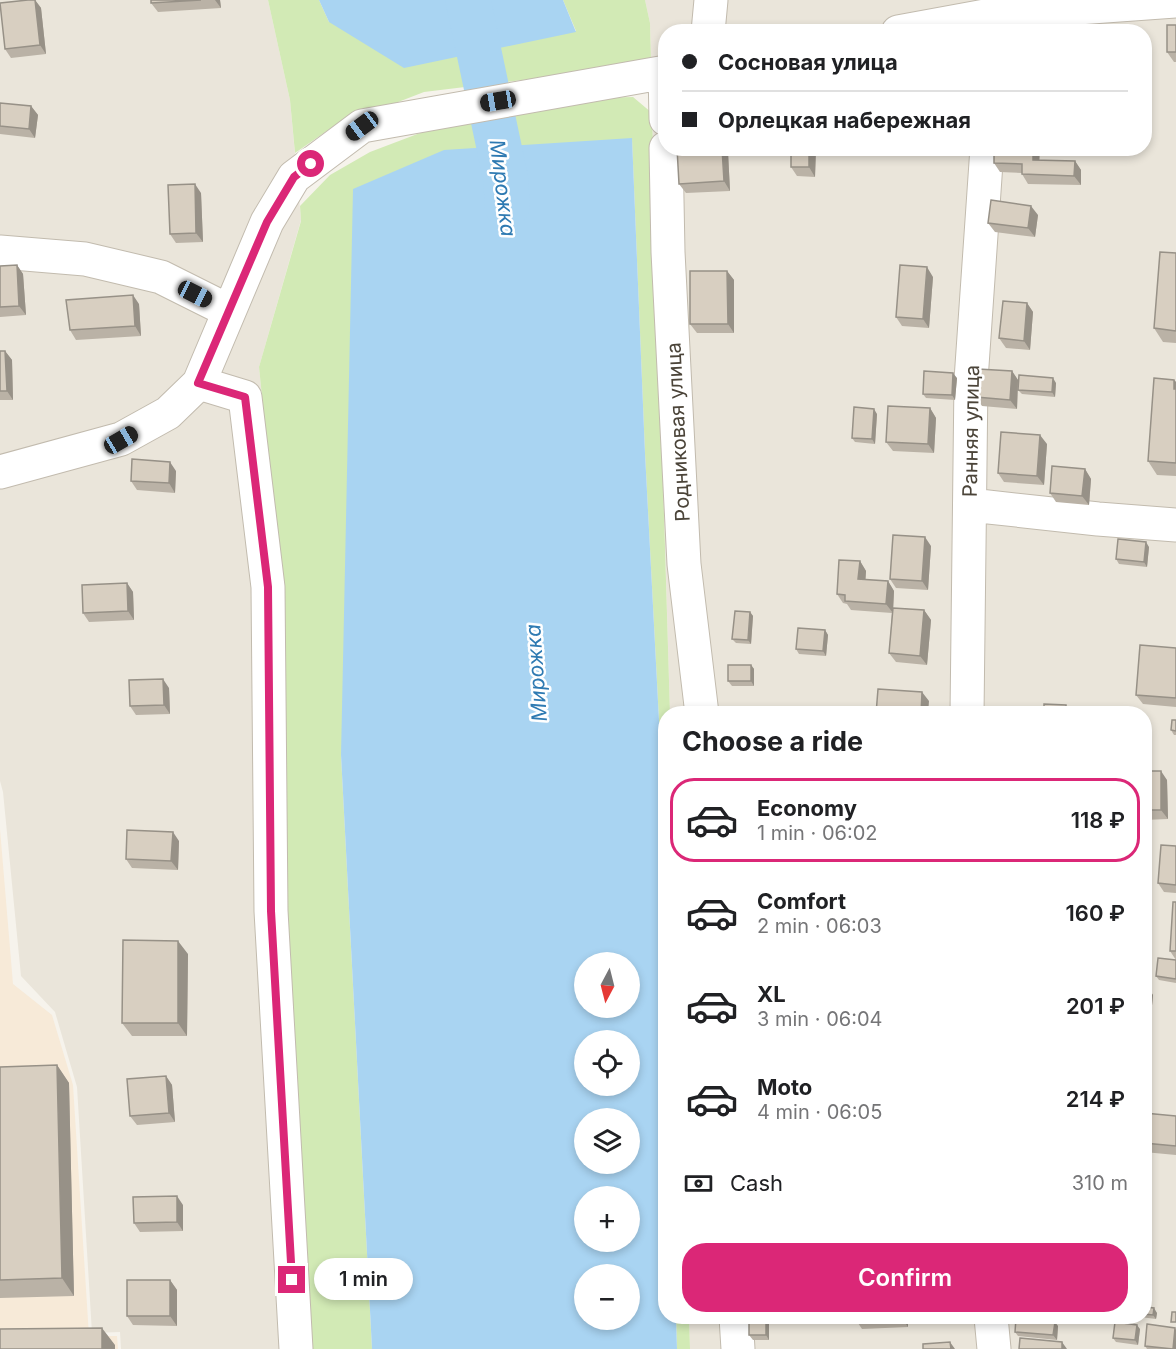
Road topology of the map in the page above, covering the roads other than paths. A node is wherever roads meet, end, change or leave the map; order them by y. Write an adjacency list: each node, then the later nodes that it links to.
1 (711, 0): 4 (street)
2 (1176, 1): 3 (street)
3 (996, 15): 5 (street)
4 (709, 24)
5 (944, 24)
6 (658, 73): 10 (street)
7 (666, 156): 15 (street, Родниковая улица)
8 (986, 156): 13 (street, Ранняя улица)
9 (0, 252): 10 (street)
10 (229, 311): 11 (street)
11 (198, 383): 12 (street); 19 (street)
12 (0, 472)
13 (970, 505): 14 (street); 16 (street, Ранняя улица)
14 (1176, 525)
15 (701, 706)
16 (967, 706)
17 (736, 1324): 20 (street)
18 (992, 1324): 21 (street)
19 (296, 1349)
20 (738, 1349)
21 (994, 1349)

